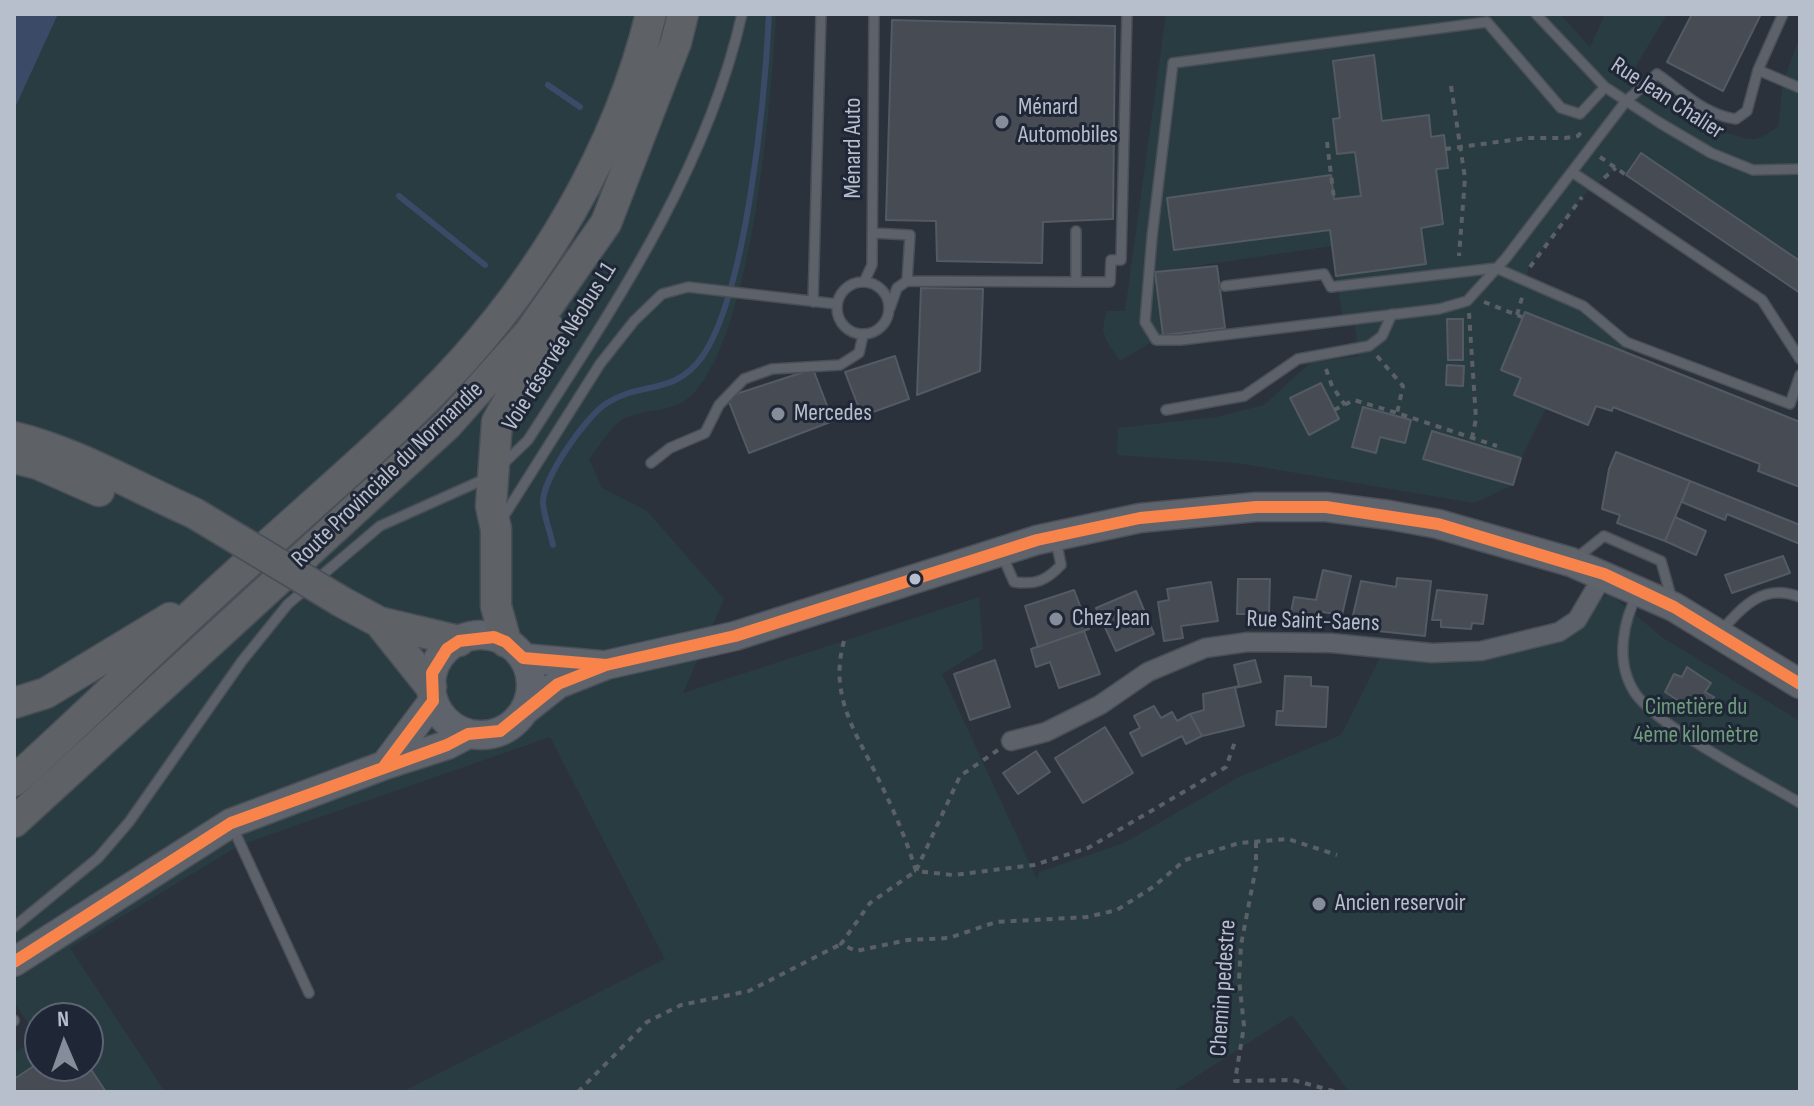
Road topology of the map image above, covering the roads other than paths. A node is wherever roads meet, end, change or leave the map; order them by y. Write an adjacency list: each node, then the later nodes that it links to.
1 (651, 14): 41 (highway, Route Provinciale du Normandie)
2 (683, 14): 15 (highway, Route Provinciale du Normandie)
3 (742, 14): 34 (lane, Voie réservée Néobus L1)
4 (821, 14): 23 (lane)
5 (874, 14): 17 (lane, Ménard Auto)
6 (1127, 14): 21 (lane)
7 (1536, 14): 10 (lane, Rue Jean Chalier)
8 (1783, 14): 9 (lane)
9 (1758, 70): 11 (lane); 12 (lane)
10 (1605, 87): 12 (lane, Rue Jean Chalier); 26 (lane)
11 (1800, 88)
12 (1626, 101): 13 (lane, Rue Jean Chalier); 14 (lane)
13 (1800, 169)
14 (1572, 172): 18 (lane); 28 (lane)
15 (606, 223): 34 (highway); 59 (highway, Route Provinciale du Normandie)
16 (1076, 231): 21 (lane)
17 (873, 233): 19 (lane); 20 (lane, Ménard Auto)
18 (1496, 268): 22 (lane); 26 (lane); 29 (lane)
19 (907, 281): 21 (lane); 25 (lane)
20 (864, 282): 24 (lane); 25 (lane)
21 (1076, 282)
22 (1225, 286)
23 (813, 302): 24 (lane); 36 (lane)
24 (837, 304): 27 (lane)
25 (890, 308): 27 (lane)
26 (1392, 314): 30 (lane)
27 (863, 335): 33 (lane)
28 (1800, 359)
29 (1800, 375)
30 (1166, 410)
31 (14, 437): 35 (highway)
32 (14, 458): 35 (highway)
33 (651, 463)
34 (490, 477): 36 (highway); 61 (lane, Voie réservée Néobus L1)
35 (194, 513): 45 (highway, bridge)
36 (496, 529): 48 (highway)
37 (1055, 536): 38 (main road); 38 (lane); 39 (main road)
38 (1000, 552): 49 (main road)
39 (1571, 562): 40 (main road); 44 (lane)
40 (1604, 574): 42 (main road); 55 (street, Rue Saint-Saens)
41 (220, 588): 52 (highway); 57 (highway, Route Provinciale du Normandie)
42 (1640, 590): 44 (main road); 58 (lane)
43 (1800, 597): 46 (lane)
44 (1674, 607): 46 (main road)
45 (379, 622): 47 (highway); 51 (highway)
46 (1718, 633): 50 (main road)
47 (459, 641): 48 (main road); 51 (main road)
48 (514, 650): 49 (main road); 53 (main road)
49 (606, 665): 53 (main road)
50 (1800, 684)
51 (432, 694): 54 (main road); 56 (main road)
52 (14, 703)
53 (525, 710): 54 (main road)
54 (468, 734): 56 (main road)
55 (1011, 741)
56 (385, 765): 60 (main road)
57 (14, 781)
58 (1800, 803)
59 (14, 822)
60 (231, 823): 62 (main road); 63 (lane)
61 (14, 927)
62 (14, 962)
63 (309, 993)

